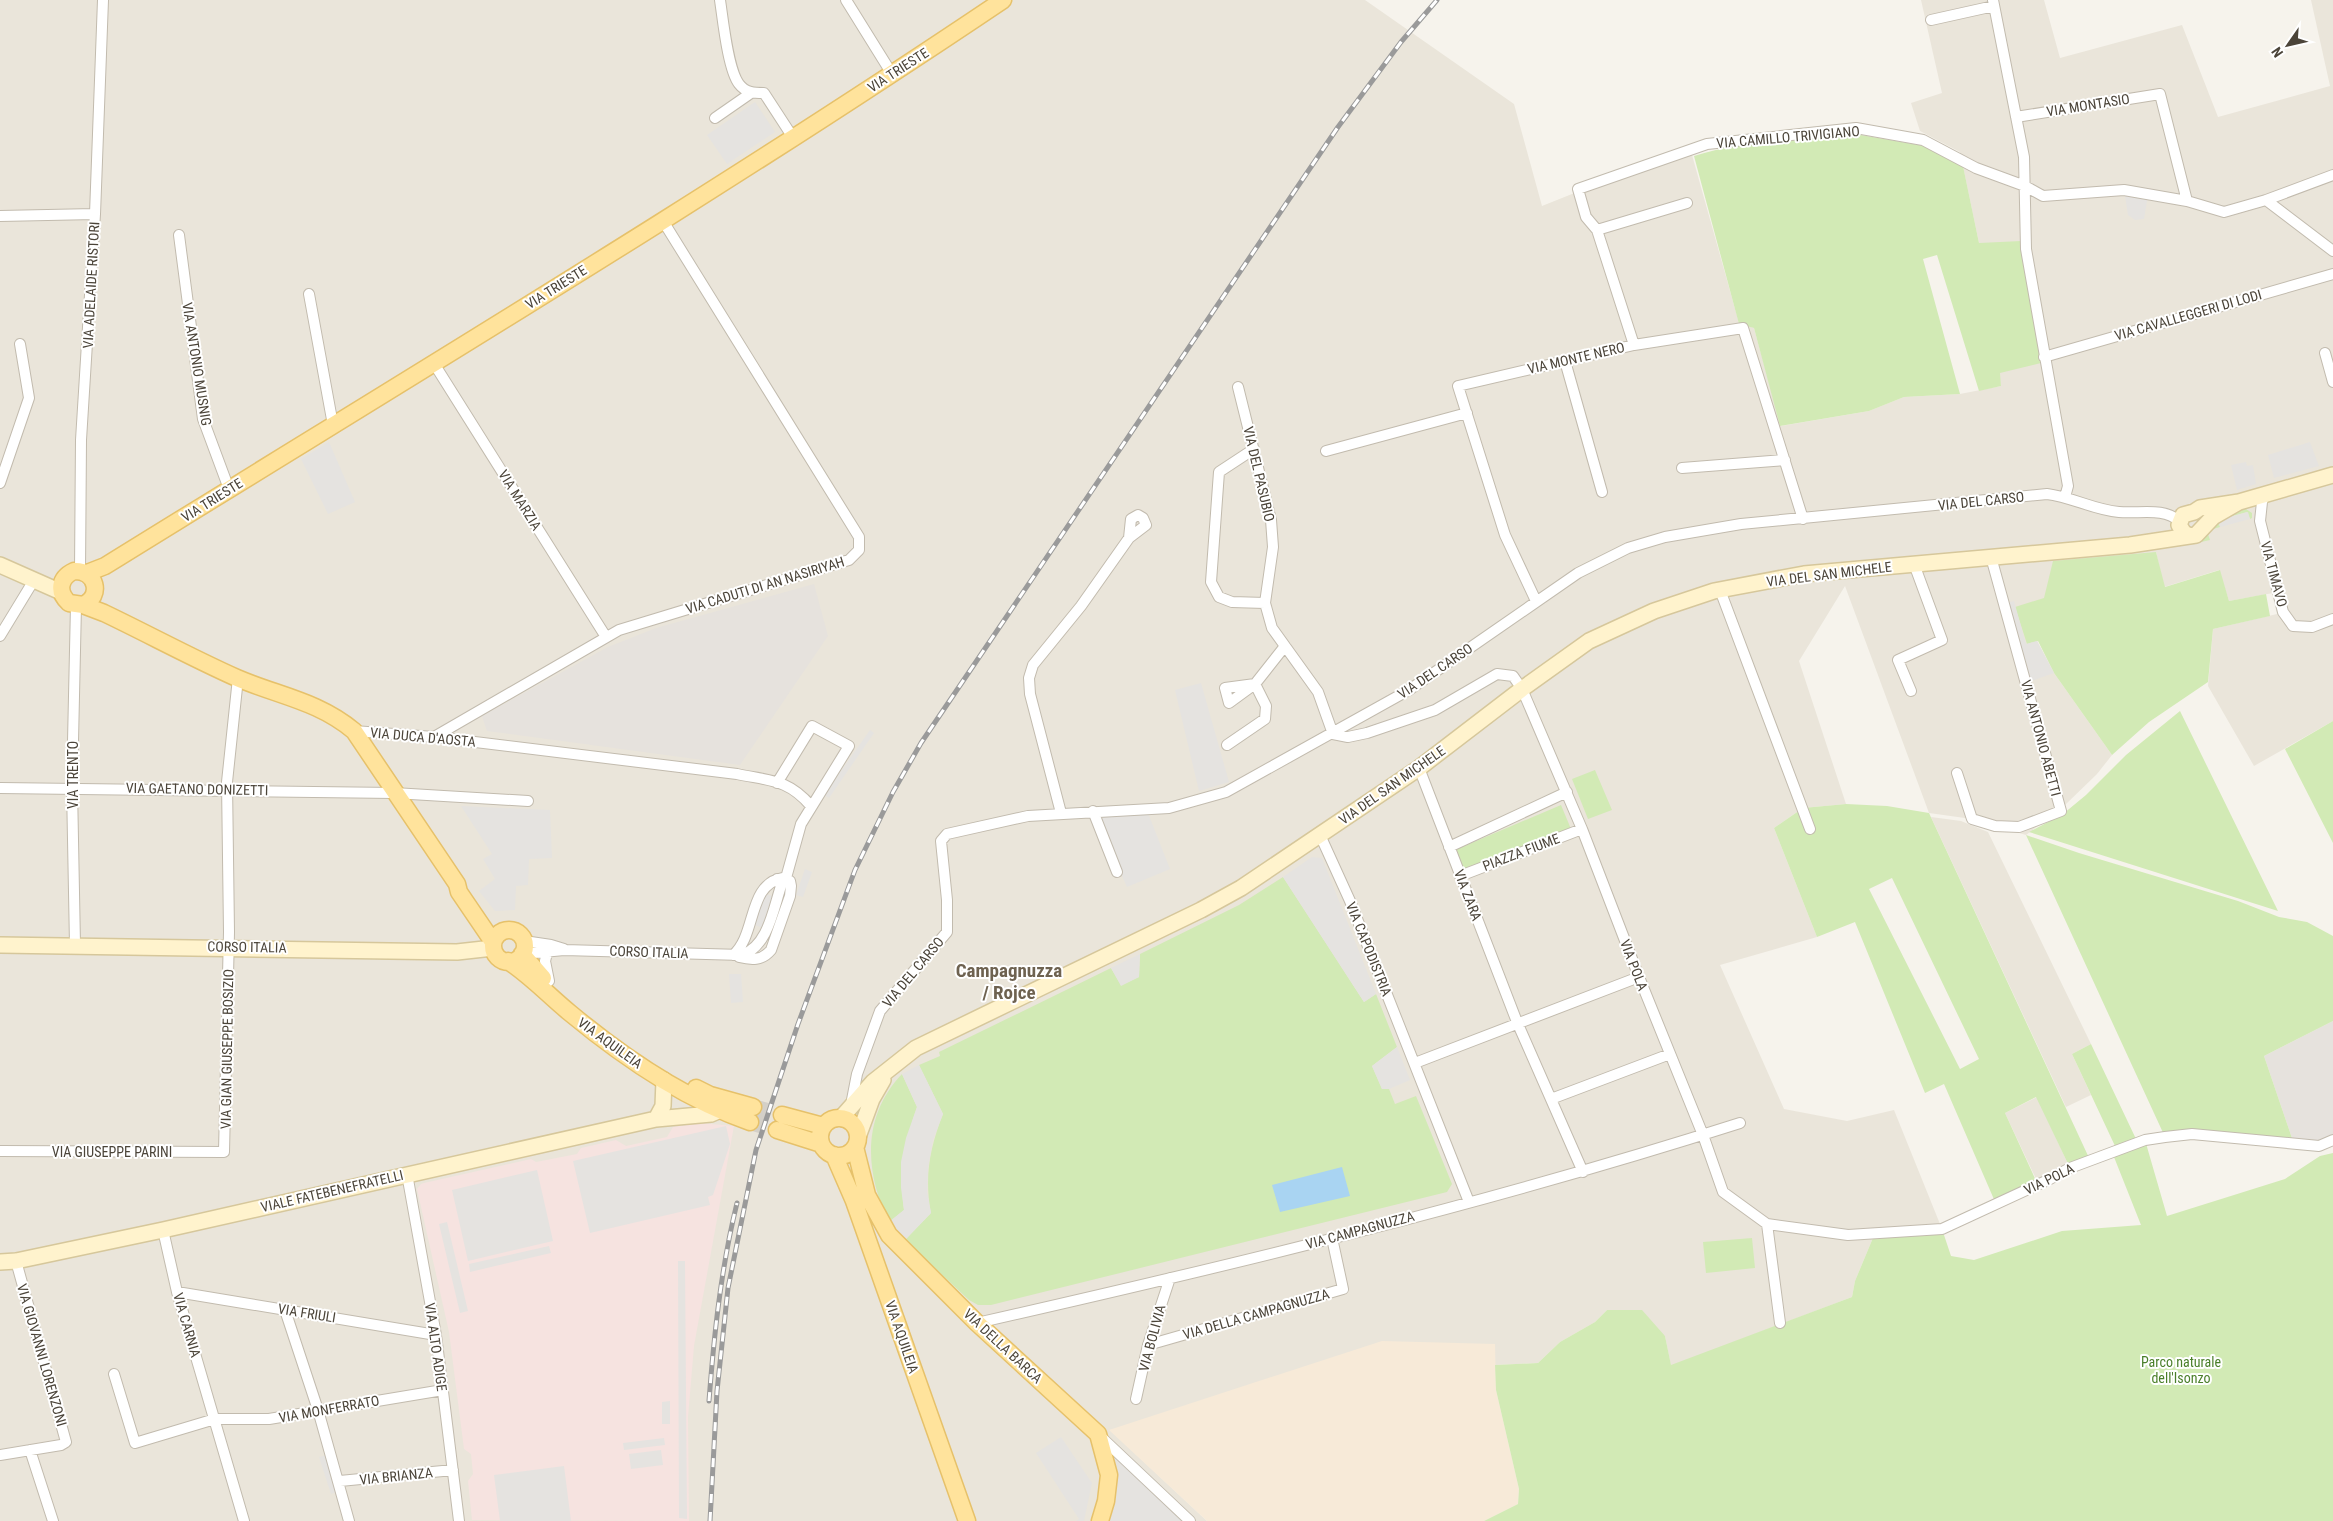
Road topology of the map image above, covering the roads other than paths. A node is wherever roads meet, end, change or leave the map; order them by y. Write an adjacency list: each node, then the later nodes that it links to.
1 (103, 0): 18 (street, VIA ADELAIDE RISTORI)
2 (720, 0): 8 (street)
3 (846, 0): 7 (street)
4 (1003, 0): 7 (main road, VIA TRIESTE)
5 (1993, 3): 6 (street); 9 (street)
6 (1931, 20)
7 (892, 74): 11 (main road, VIA TRIESTE)
8 (751, 93): 10 (street); 11 (street)
9 (2016, 117): 13 (street); 16 (street, VIA MONTASIO)
10 (715, 118)
11 (792, 136): 20 (main road, VIA TRIESTE)
12 (2333, 175): 15 (street, VIA CAMILLO TRIVIGIANO)
13 (2025, 186): 14 (street, VIA CAMILLO TRIVIGIANO); 16 (street, VIA CAMILLO TRIVIGIANO); 29 (street)
14 (1578, 189): 21 (street, VIA MONTE NERO)
15 (2266, 200): 16 (street, VIA CAMILLO TRIVIGIANO); 23 (street)
16 (2187, 202)
17 (1687, 203): 21 (street)
18 (95, 214): 19 (street); 54 (street, VIA ADELAIDE RISTORI)
19 (0, 216)
20 (663, 221): 31 (main road, VIA TRIESTE); 63 (street, VIA CADUTI DI AN NASIRIYAH)
21 (1597, 230): 27 (street, VIA MONTE NERO)
22 (179, 235): 42 (street, VIA ANTONIO MUSNIG)
23 (2333, 250)
24 (2333, 274): 29 (street, VIA CAVALLEGGERI DI LODI)
25 (309, 294): 35 (street)
26 (20, 344): 41 (street)
27 (1634, 345): 30 (street, VIA MONTE NERO); 38 (street)
28 (2325, 353): 32 (street)
29 (2044, 357): 45 (street)
30 (1565, 361): 34 (street, VIA MONTE NERO); 43 (street)
31 (433, 362): 35 (main road, VIA TRIESTE); 63 (street, VIA MARZIA)
32 (2333, 382)
33 (1238, 387): 36 (street, VIA DEL PASUBIO)
34 (1468, 413): 37 (street); 58 (street, VIA MONTE NERO)
35 (333, 425): 42 (main road, VIA TRIESTE)
36 (1254, 448): 60 (street, VIA DEL PASUBIO); 60 (street)
37 (1326, 451)
38 (1785, 460): 39 (street); 47 (street)
39 (1682, 468)
40 (2333, 475): 44 (main road, VIA DEL SAN MICHELE)
41 (0, 483)
42 (229, 489): 54 (main road, VIA TRIESTE)
43 (1602, 492)
44 (2265, 494): 46 (main road, VIA DEL SAN MICHELE); 49 (street, VIA TIMAVO)
45 (2065, 497): 47 (street, VIA DEL CARSO); 48 (street, VIA DEL CARSO)
46 (2242, 501): 48 (main road, VIA DEL SAN MICHELE); 48 (main road, VIA DEL SAN MICHELE); 49 (street, VIA TIMAVO)
47 (1803, 519): 58 (street, VIA DEL CARSO)
48 (2185, 521): 51 (main road, VIA DEL SAN MICHELE)
49 (2260, 521): 61 (street, VIA TIMAVO)
50 (1129, 538): 83 (street)
51 (1991, 557): 52 (main road, VIA DEL SAN MICHELE); 73 (street, VIA ANTONIO ABETTI)
52 (1914, 564): 57 (main road, VIA DEL SAN MICHELE); 67 (street)
53 (2, 566): 55 (main road, VIA DUCA D'AOSTA); 56 (main road, VIA DUCA D'AOSTA)
54 (87, 575): 56 (main road); 59 (main road)
55 (34, 580): 56 (main road, VIA DUCA D'AOSTA); 62 (street)
56 (62, 586): 59 (main road, VIA DUCA D'AOSTA)
57 (1720, 590): 66 (main road, VIA DEL SAN MICHELE); 85 (street)
58 (1536, 601): 69 (street, VIA DEL CARSO)
59 (83, 603): 65 (main road, VIA DUCA D'AOSTA); 75 (street, VIA TRENTO)
60 (1265, 603): 64 (street, VIA DEL PASUBIO)
61 (2333, 619)
62 (0, 636)
63 (606, 638): 70 (street, VIA CADUTI DI AN NASIRIYAH)
64 (1285, 646): 69 (street, VIA DEL PASUBIO); 71 (street)
65 (238, 678): 68 (main road, VIA DUCA D'AOSTA); 77 (street, VIA GIAN GIUSEPPE BOSIZIO)
66 (1522, 689): 69 (street); 72 (main road, VIA DEL SAN MICHELE); 78 (street, VIA POLA)
67 (1911, 691)
68 (354, 731): 70 (street, VIA DUCA D'AOSTA); 79 (main road)
69 (1333, 734): 82 (street, VIA DEL CARSO)
70 (434, 737): 74 (street, VIA DUCA D'AOSTA)
71 (1227, 745)
72 (1419, 768): 86 (main road, VIA DEL SAN MICHELE); 87 (street, VIA ZARA)
73 (1957, 773)
74 (777, 783): 81 (street, VIA DUCA D'AOSTA); 81 (street)
75 (72, 787): 76 (street, VIA GAETANO DONIZETTI); 77 (street, VIA GAETANO DONIZETTI); 93 (street, VIA TRENTO)
76 (0, 788)
77 (227, 790): 79 (street, VIA GAETANO DONIZETTI); 94 (street, VIA GIAN GIUSEPPE BOSIZIO)
78 (1567, 792): 84 (street, VIA POLA); 87 (street)
79 (394, 793): 80 (street, VIA GAETANO DONIZETTI); 91 (main road)
80 (528, 801)
81 (810, 806): 90 (street)
82 (1096, 811): 83 (street, VIA DEL CARSO); 88 (street)
83 (1062, 814): 107 (street, VIA DEL CARSO)
84 (1582, 828): 89 (street, PIAZZA FIUME); 99 (street, VIA POLA)
85 (1810, 829)
86 (1320, 835): 103 (street, VIA CAPODISTRIA); 104 (main road, VIA DEL SAN MICHELE)
87 (1449, 847): 89 (street, VIA ZARA)
88 (1117, 872)
89 (1460, 876): 101 (street, VIA ZARA)
90 (781, 878): 98 (street); 98 (street)
91 (495, 941): 94 (main road, CORSO ITALIA); 96 (main road); 96 (main road)
92 (0, 944): 93 (main road, CORSO ITALIA)
93 (75, 945): 94 (main road, CORSO ITALIA)
94 (228, 946): 118 (street, VIA GIAN GIUSEPPE BOSIZIO)
95 (564, 950): 96 (street, CORSO ITALIA); 97 (street, CORSO ITALIA); 98 (street, CORSO ITALIA)
96 (518, 952): 97 (street, CORSO ITALIA); 100 (main road, VIA AQUILEIA); 105 (main road, VIA AQUILEIA)
97 (548, 953): 100 (street)
98 (733, 955)
99 (1638, 977): 101 (street); 102 (street, VIA POLA)
100 (550, 985): 108 (main road, VIA AQUILEIA)
101 (1517, 1022): 103 (street); 106 (street, VIA ZARA)
102 (1670, 1054): 106 (street); 113 (street, VIA POLA)
103 (1415, 1063): 121 (street, VIA CAPODISTRIA)
104 (888, 1069): 107 (main road, VIA DEL SAN MICHELE); 115 (main road, VIA DEL SAN MICHELE)
105 (664, 1080): 108 (main road, VIA AQUILEIA); 110 (main road)
106 (1551, 1099): 119 (street, VIA ZARA)
107 (851, 1105): 109 (main road, VIA DEL SAN MICHELE)
108 (718, 1111): 110 (main road, VIALE FATEBENEFRATELLI)
109 (841, 1118): 112 (main road); 115 (main road)
110 (656, 1119): 120 (main road, VIALE FATEBENEFRATELLI)
111 (1740, 1124): 113 (street, VIA CAMPAGNUZZA)
112 (823, 1126): 116 (main road); 116 (main road)
113 (1704, 1135): 119 (street, VIA CAMPAGNUZZA); 122 (street, VIA POLA)
114 (2333, 1140): 122 (street, VIA POLA)
115 (856, 1142): 116 (main road); 129 (main road, VIA DELLA BARCA)
116 (828, 1149): 147 (main road, VIA AQUILEIA)
117 (0, 1151): 118 (street, VIA GIUSEPPE PARINI)
118 (224, 1152)
119 (1583, 1172): 121 (street, VIA CAMPAGNUZZA)
120 (407, 1174): 123 (main road, VIALE FATEBENEFRATELLI); 131 (street, VIA ALTO ADIGE)
121 (1469, 1202): 124 (street, VIA CAMPAGNUZZA)
122 (1767, 1224): 130 (street)
123 (163, 1230): 125 (main road, VIALE FATEBENEFRATELLI); 127 (street, VIA CARNIA)
124 (1332, 1238): 126 (street, VIA CAMPAGNUZZA); 132 (street, VIA DELLA CAMPAGNUZZA)
125 (6, 1260): 139 (street, VIA GIOVANNI LORENZONI)
126 (1170, 1278): 129 (street, VIA CAMPAGNUZZA); 132 (street, VIA BOLIVIA)
127 (177, 1292): 128 (street, VIA FRIULI); 137 (street, VIA CARNIA)
128 (284, 1310): 131 (street, VIA FRIULI); 136 (street)
129 (977, 1323): 138 (main road, VIA DELLA BARCA)
130 (1780, 1323)
131 (436, 1335): 134 (street, VIA ALTO ADIGE)
132 (1148, 1346): 135 (street, VIA BOLIVIA)
133 (114, 1374): 137 (street)
134 (443, 1390): 136 (street, VIA MONFERRATO); 141 (street, VIA ALTO ADIGE)
135 (1136, 1400)
136 (318, 1410): 137 (street, VIA MONFERRATO); 142 (street)
137 (215, 1419): 144 (street, VIA CARNIA)
138 (1098, 1434): 148 (main road); 149 (street, VIA DELLA BARCA)
139 (30, 1450): 140 (street, VIA GIOVANNI LORENZONI); 143 (street)
140 (0, 1454)
141 (453, 1470): 142 (street, VIA BRIANZA); 146 (street, VIA ALTO ADIGE)
142 (340, 1481): 145 (street)
143 (54, 1521)
144 (244, 1521)
145 (349, 1521)
146 (459, 1521)
147 (967, 1521)
148 (1100, 1521)
149 (1190, 1521)

